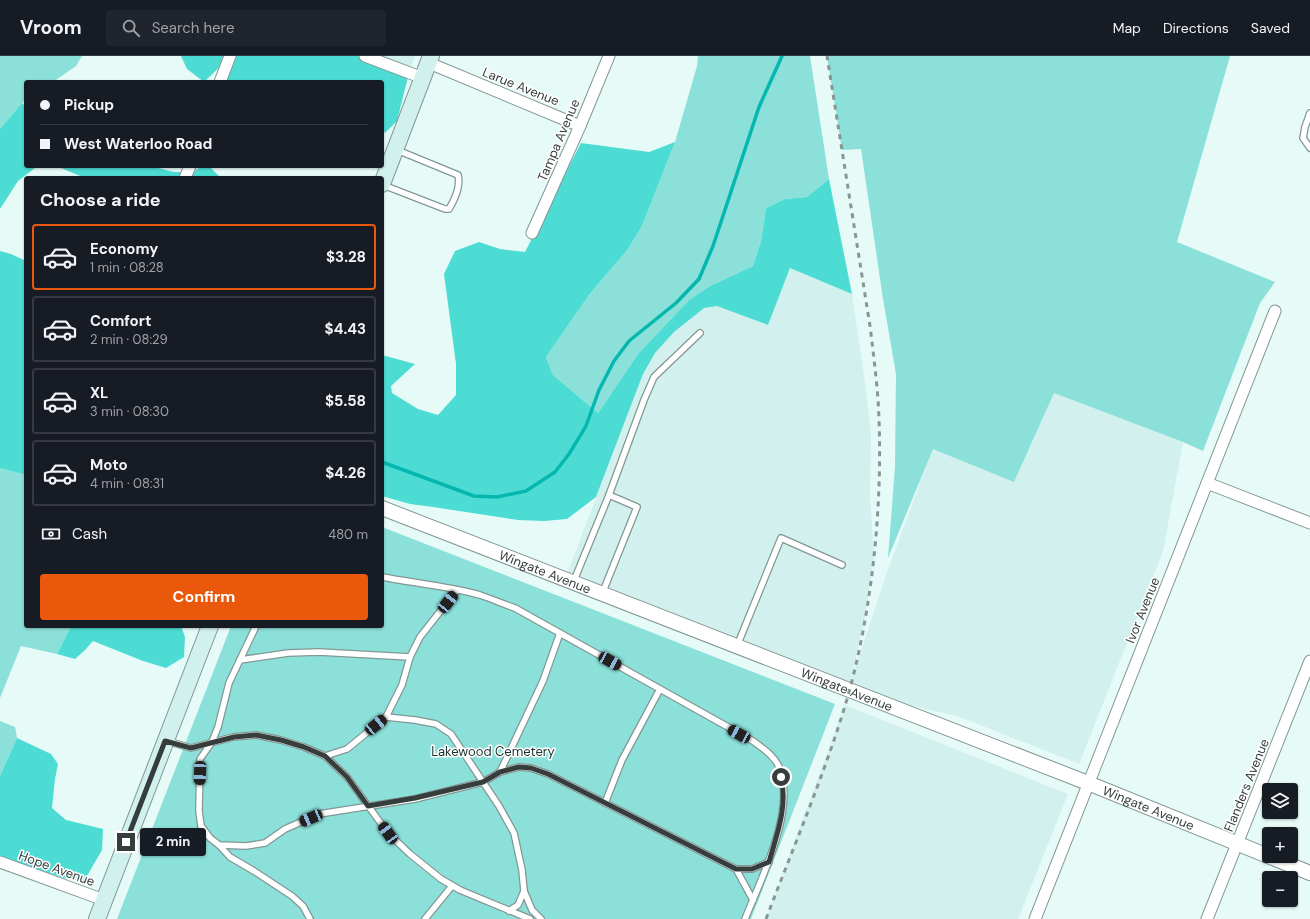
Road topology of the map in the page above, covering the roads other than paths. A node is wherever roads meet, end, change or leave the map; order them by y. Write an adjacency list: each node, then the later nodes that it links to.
1 (230, 56): 6 (street)
2 (365, 56): 4 (street, Larue Avenue)
3 (609, 56): 8 (street, Tampa Avenue)
4 (381, 59): 5 (street, Larue Avenue)
5 (428, 66): 8 (street, Larue Avenue); 10 (main road)
6 (221, 80)
7 (1310, 113): 9 (lane)
8 (580, 126): 13 (street, Tampa Avenue)
9 (1310, 148)
10 (395, 150): 11 (main road); 12 (lane)
11 (384, 179)
12 (384, 185)
13 (532, 233)
14 (1275, 311): 16 (street, Ivor Avenue)
15 (700, 333): 17 (lane)
16 (1207, 484): 19 (street); 39 (street, Ivor Avenue)
17 (609, 495): 22 (lane); 24 (lane)
18 (384, 509): 22 (street, Wingate Avenue)
19 (1310, 523)
20 (842, 564): 28 (lane)
21 (384, 577): 23 (lane)
22 (573, 583): 24 (street, Wingate Avenue)
23 (457, 590): 27 (lane); 29 (lane)
24 (602, 594): 28 (street, Wingate Avenue)
25 (209, 628): 34 (main road)
26 (255, 628): 30 (lane)
27 (560, 633): 32 (lane); 37 (lane)
28 (737, 647): 39 (street, Wingate Avenue)
29 (410, 657): 30 (lane); 33 (lane)
30 (240, 660): 35 (lane)
31 (1310, 661): 42 (street, Flanders Avenue)
32 (660, 689): 40 (lane); 45 (lane)
33 (386, 717): 36 (lane); 38 (lane)
34 (165, 741): 35 (lane); 50 (main road)
35 (212, 742): 36 (lane); 43 (lane)
36 (325, 756): 41 (lane)
37 (500, 772): 38 (lane); 40 (lane)
38 (483, 782): 41 (lane); 49 (lane)
39 (1088, 783): 42 (street, Wingate Avenue); 59 (street, Ivor Avenue)
40 (604, 803): 46 (lane)
41 (368, 806): 43 (lane); 48 (lane)
42 (1237, 844): 47 (street, Wingate Avenue); 60 (street, Flanders Avenue)
43 (219, 845): 54 (lane)
44 (0, 862): 50 (street, Hope Avenue)
45 (769, 862): 46 (lane); 51 (lane)
46 (736, 869): 51 (lane)
47 (1310, 873)
48 (452, 886): 52 (lane); 55 (lane)
49 (524, 891): 52 (lane); 57 (lane)
50 (104, 900): 53 (main road)
51 (752, 900): 58 (lane)
52 (509, 911): 56 (lane)
53 (97, 919)
54 (310, 919)
55 (425, 919)
56 (530, 919)
57 (540, 919)
58 (745, 919)
59 (1035, 919)
60 (1207, 919)

